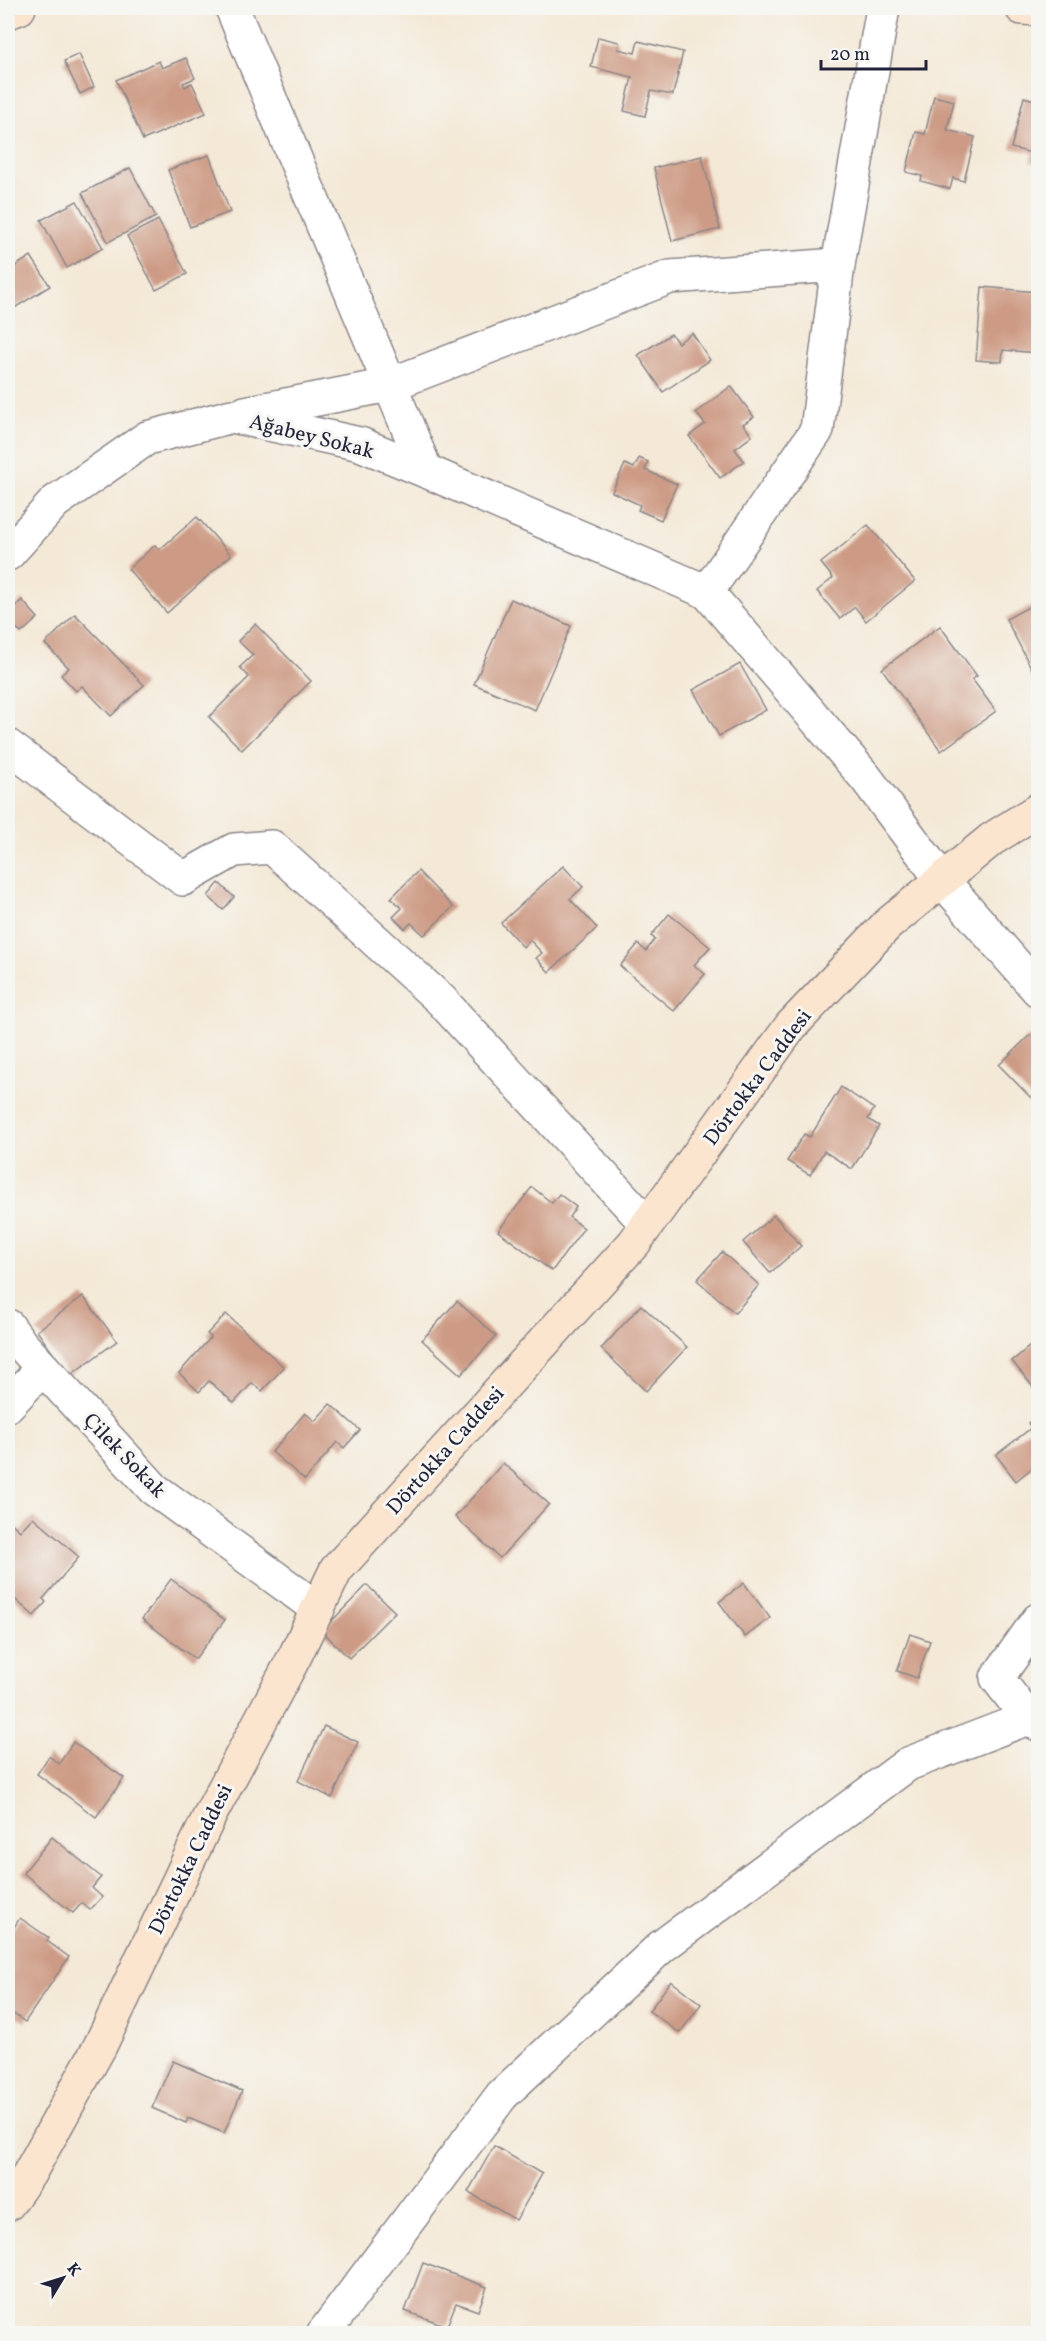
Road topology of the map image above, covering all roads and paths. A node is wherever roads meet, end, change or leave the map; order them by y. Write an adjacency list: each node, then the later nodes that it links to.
1 (19, 8): 6 (street)
2 (232, 8): 8 (street)
3 (883, 8): 7 (street)
4 (1022, 8): 5 (street)
5 (1038, 9)
6 (8, 12)
7 (838, 265): 8 (street); 12 (street)
8 (389, 385): 9 (street); 10 (street)
9 (232, 416): 10 (street, Ağabey Sokak); 11 (street, Ağabey Sokak)
10 (426, 471): 12 (street, Ağabey Sokak)
11 (8, 554)
12 (707, 592): 15 (street)
13 (8, 746): 17 (street)
14 (1038, 810): 15 (street, Dörtokka Caddesi)
15 (942, 880): 16 (street); 17 (street, Dörtokka Caddesi)
16 (1038, 990)
17 (647, 1224): 21 (street, Dörtokka Caddesi)
18 (8, 1326): 19 (street, Çilek Sokak)
19 (43, 1368): 20 (street); 21 (street, Çilek Sokak)
20 (8, 1405)
21 (318, 1609): 24 (street, Dörtokka Caddesi)
22 (1038, 1620): 23 (street)
23 (1033, 1721): 25 (street)
24 (8, 2204)
25 (323, 2334)

